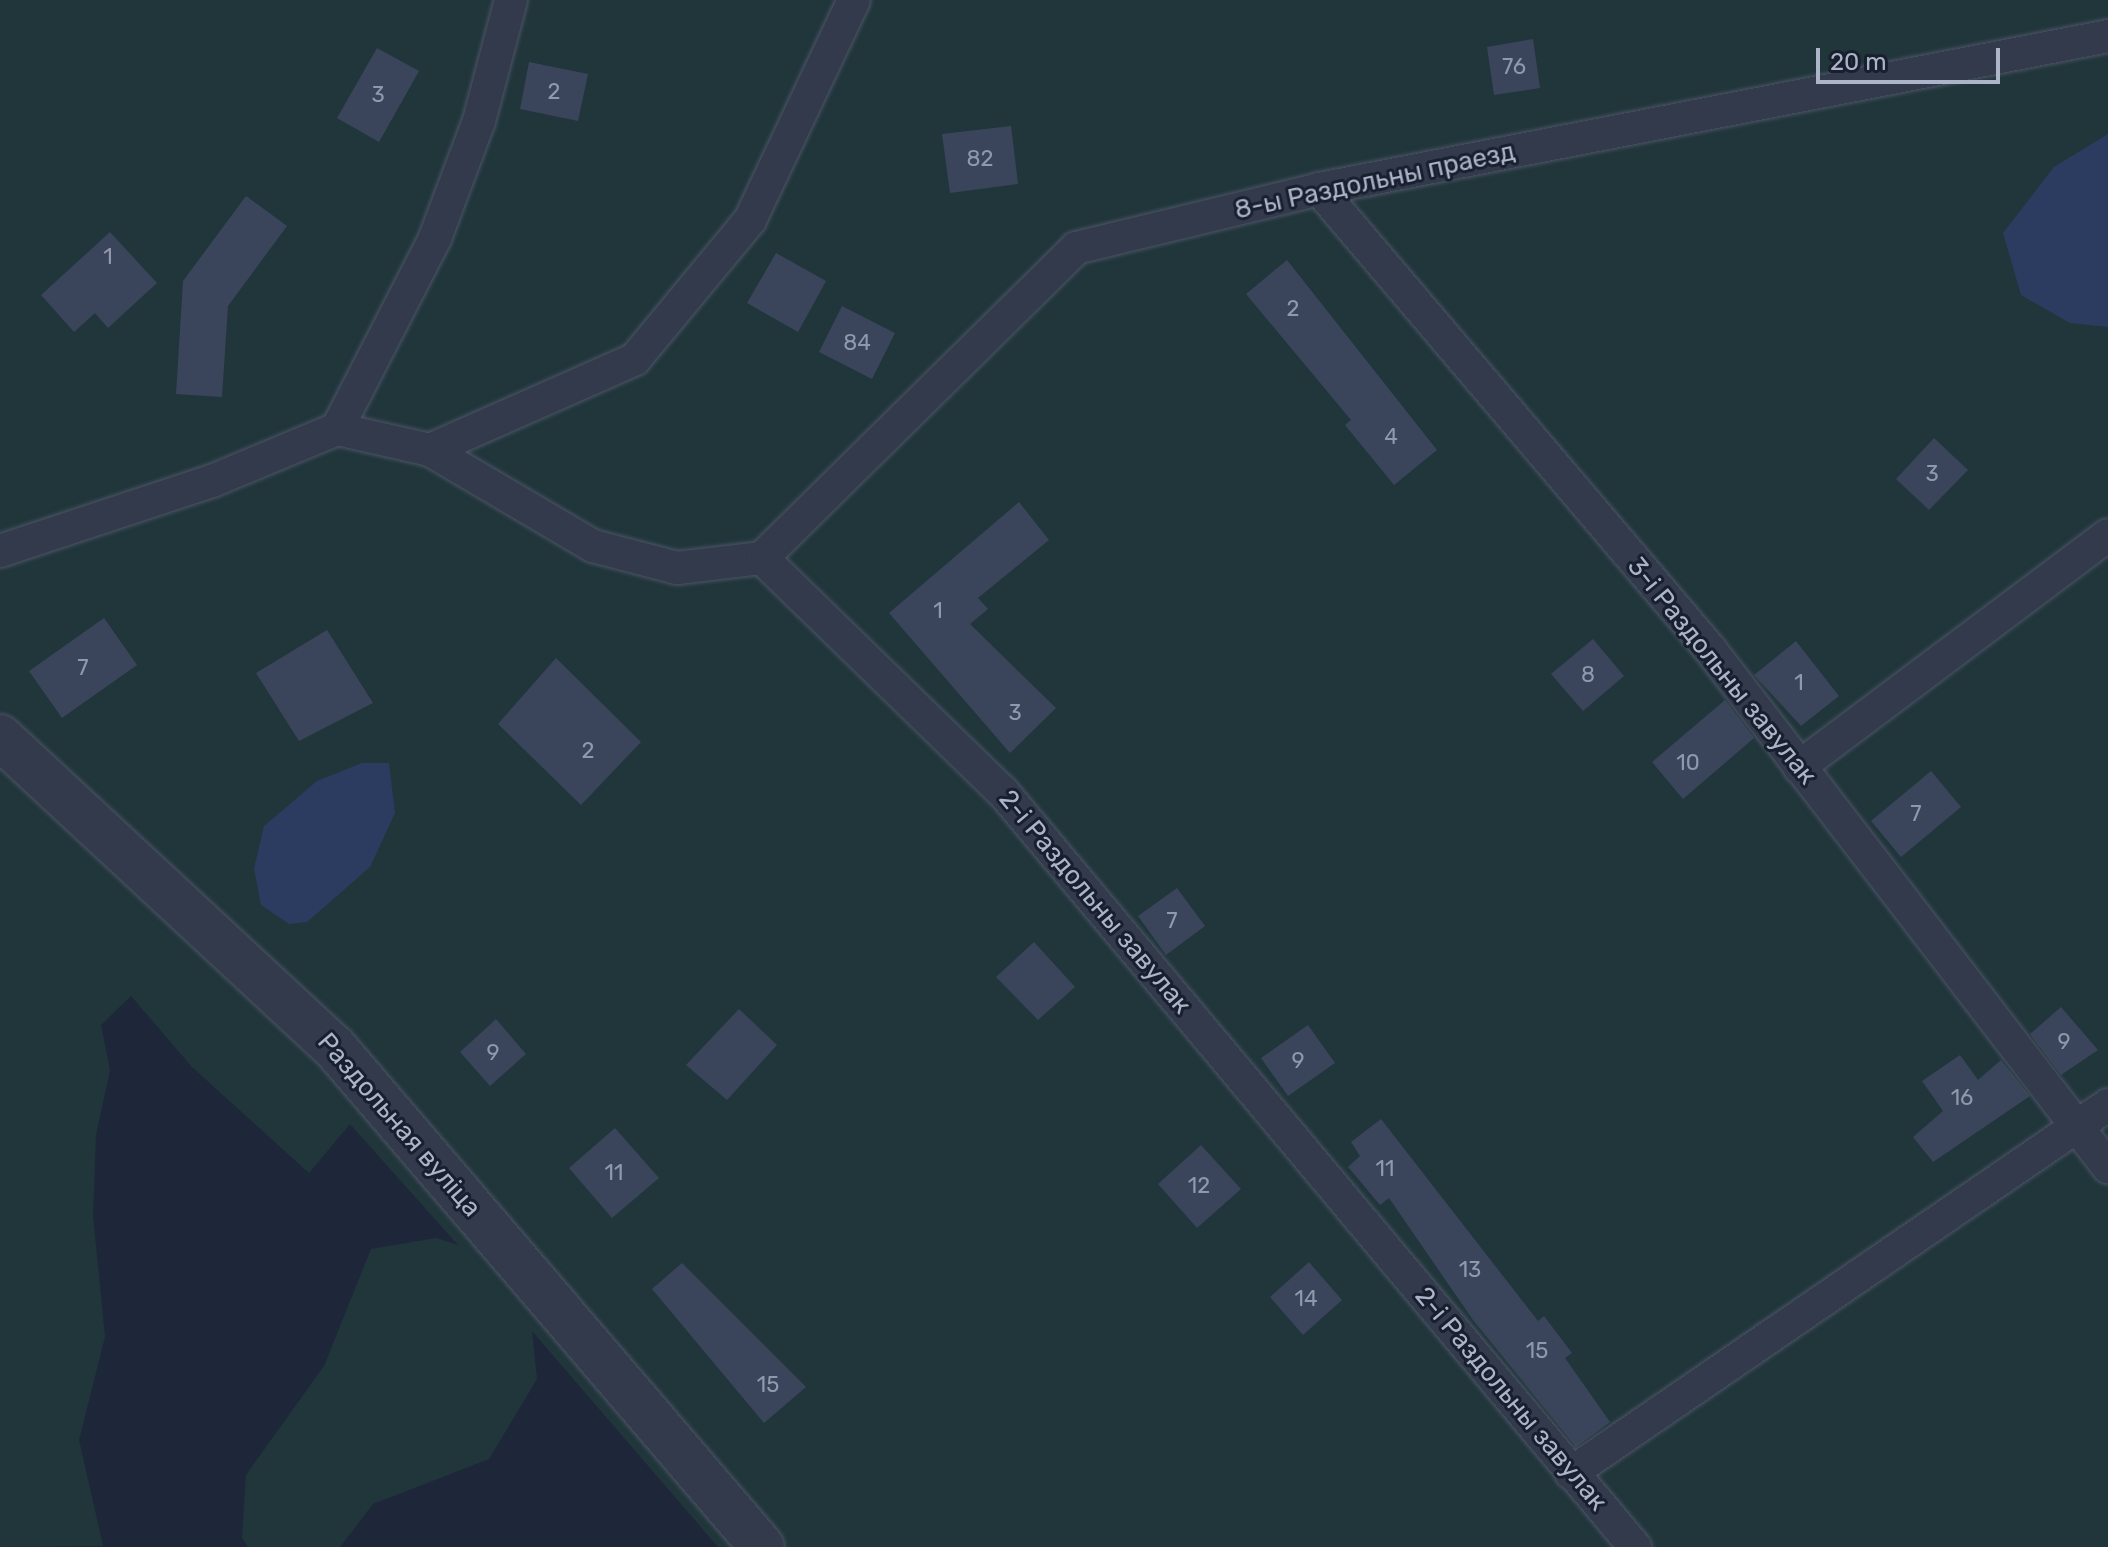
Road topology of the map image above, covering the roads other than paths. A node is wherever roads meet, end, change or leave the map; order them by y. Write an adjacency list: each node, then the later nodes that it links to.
1 (511, 0): 5 (lane)
2 (854, 0): 6 (lane)
3 (2108, 36): 4 (lane, 8-ы Раздольны праезд)
4 (1319, 189): 9 (lane, 8-ы Раздольны праезд); 11 (lane, 3-і Раздольны завулак)
5 (337, 429): 6 (lane); 8 (lane)
6 (430, 450): 9 (lane)
7 (2108, 535): 11 (lane)
8 (0, 551)
9 (762, 558): 15 (lane, 2-і Раздольны завулак)
10 (0, 737): 16 (street, Раздольная вуліца)
11 (1799, 767): 13 (lane, 3-і Раздольны завулак)
12 (2108, 1105): 13 (lane)
13 (2075, 1127): 14 (lane, 3-і Раздольны завулак); 15 (lane)
14 (2108, 1167)
15 (1571, 1473): 17 (lane, 2-і Раздольны завулак)
16 (762, 1547)
17 (1635, 1547)

